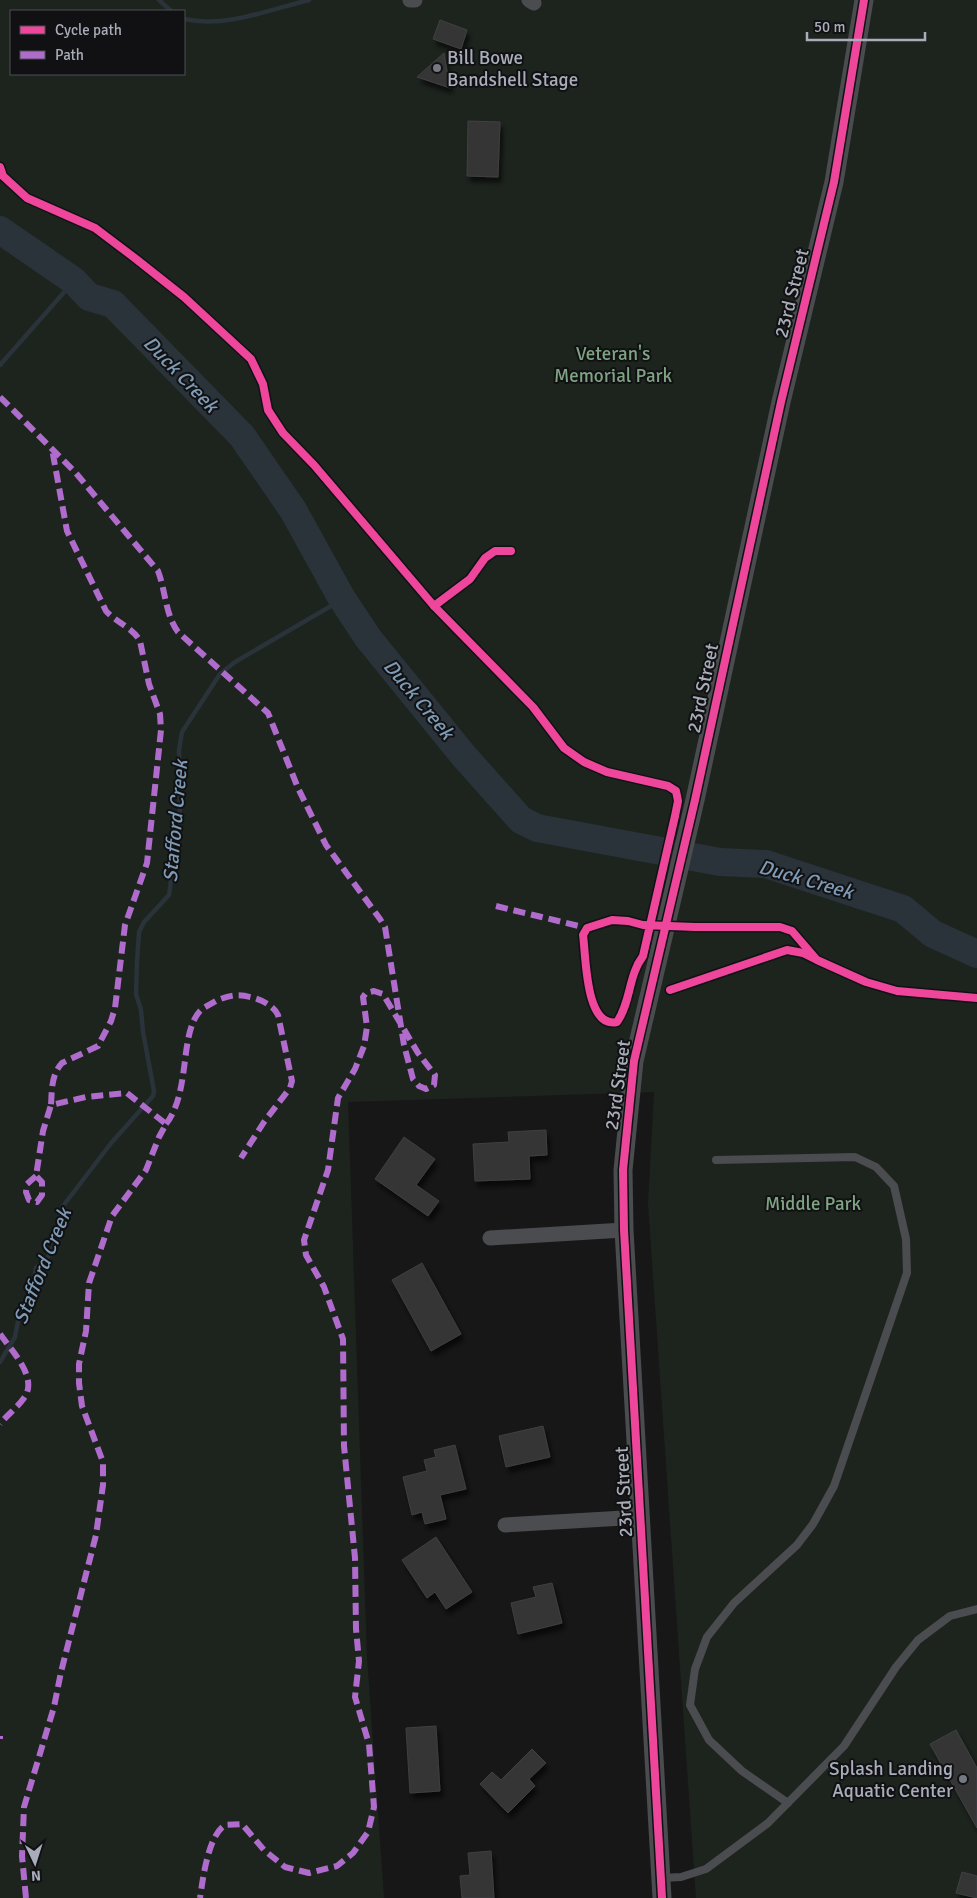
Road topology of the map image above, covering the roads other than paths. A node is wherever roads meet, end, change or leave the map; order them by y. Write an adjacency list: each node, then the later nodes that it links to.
1 (410, 0): 2 (street)
2 (415, 0)
3 (864, 0): 5 (street, 23rd Street)
4 (716, 1160): 10 (lane)
5 (624, 1230): 6 (street); 7 (street, 23rd Street)
6 (490, 1238)
7 (641, 1517): 8 (street); 11 (street, 23rd Street)
8 (505, 1525)
9 (977, 1609): 10 (lane)
10 (788, 1803): 11 (lane)
11 (661, 1878): 12 (street, 23rd Street)
12 (662, 1898)

